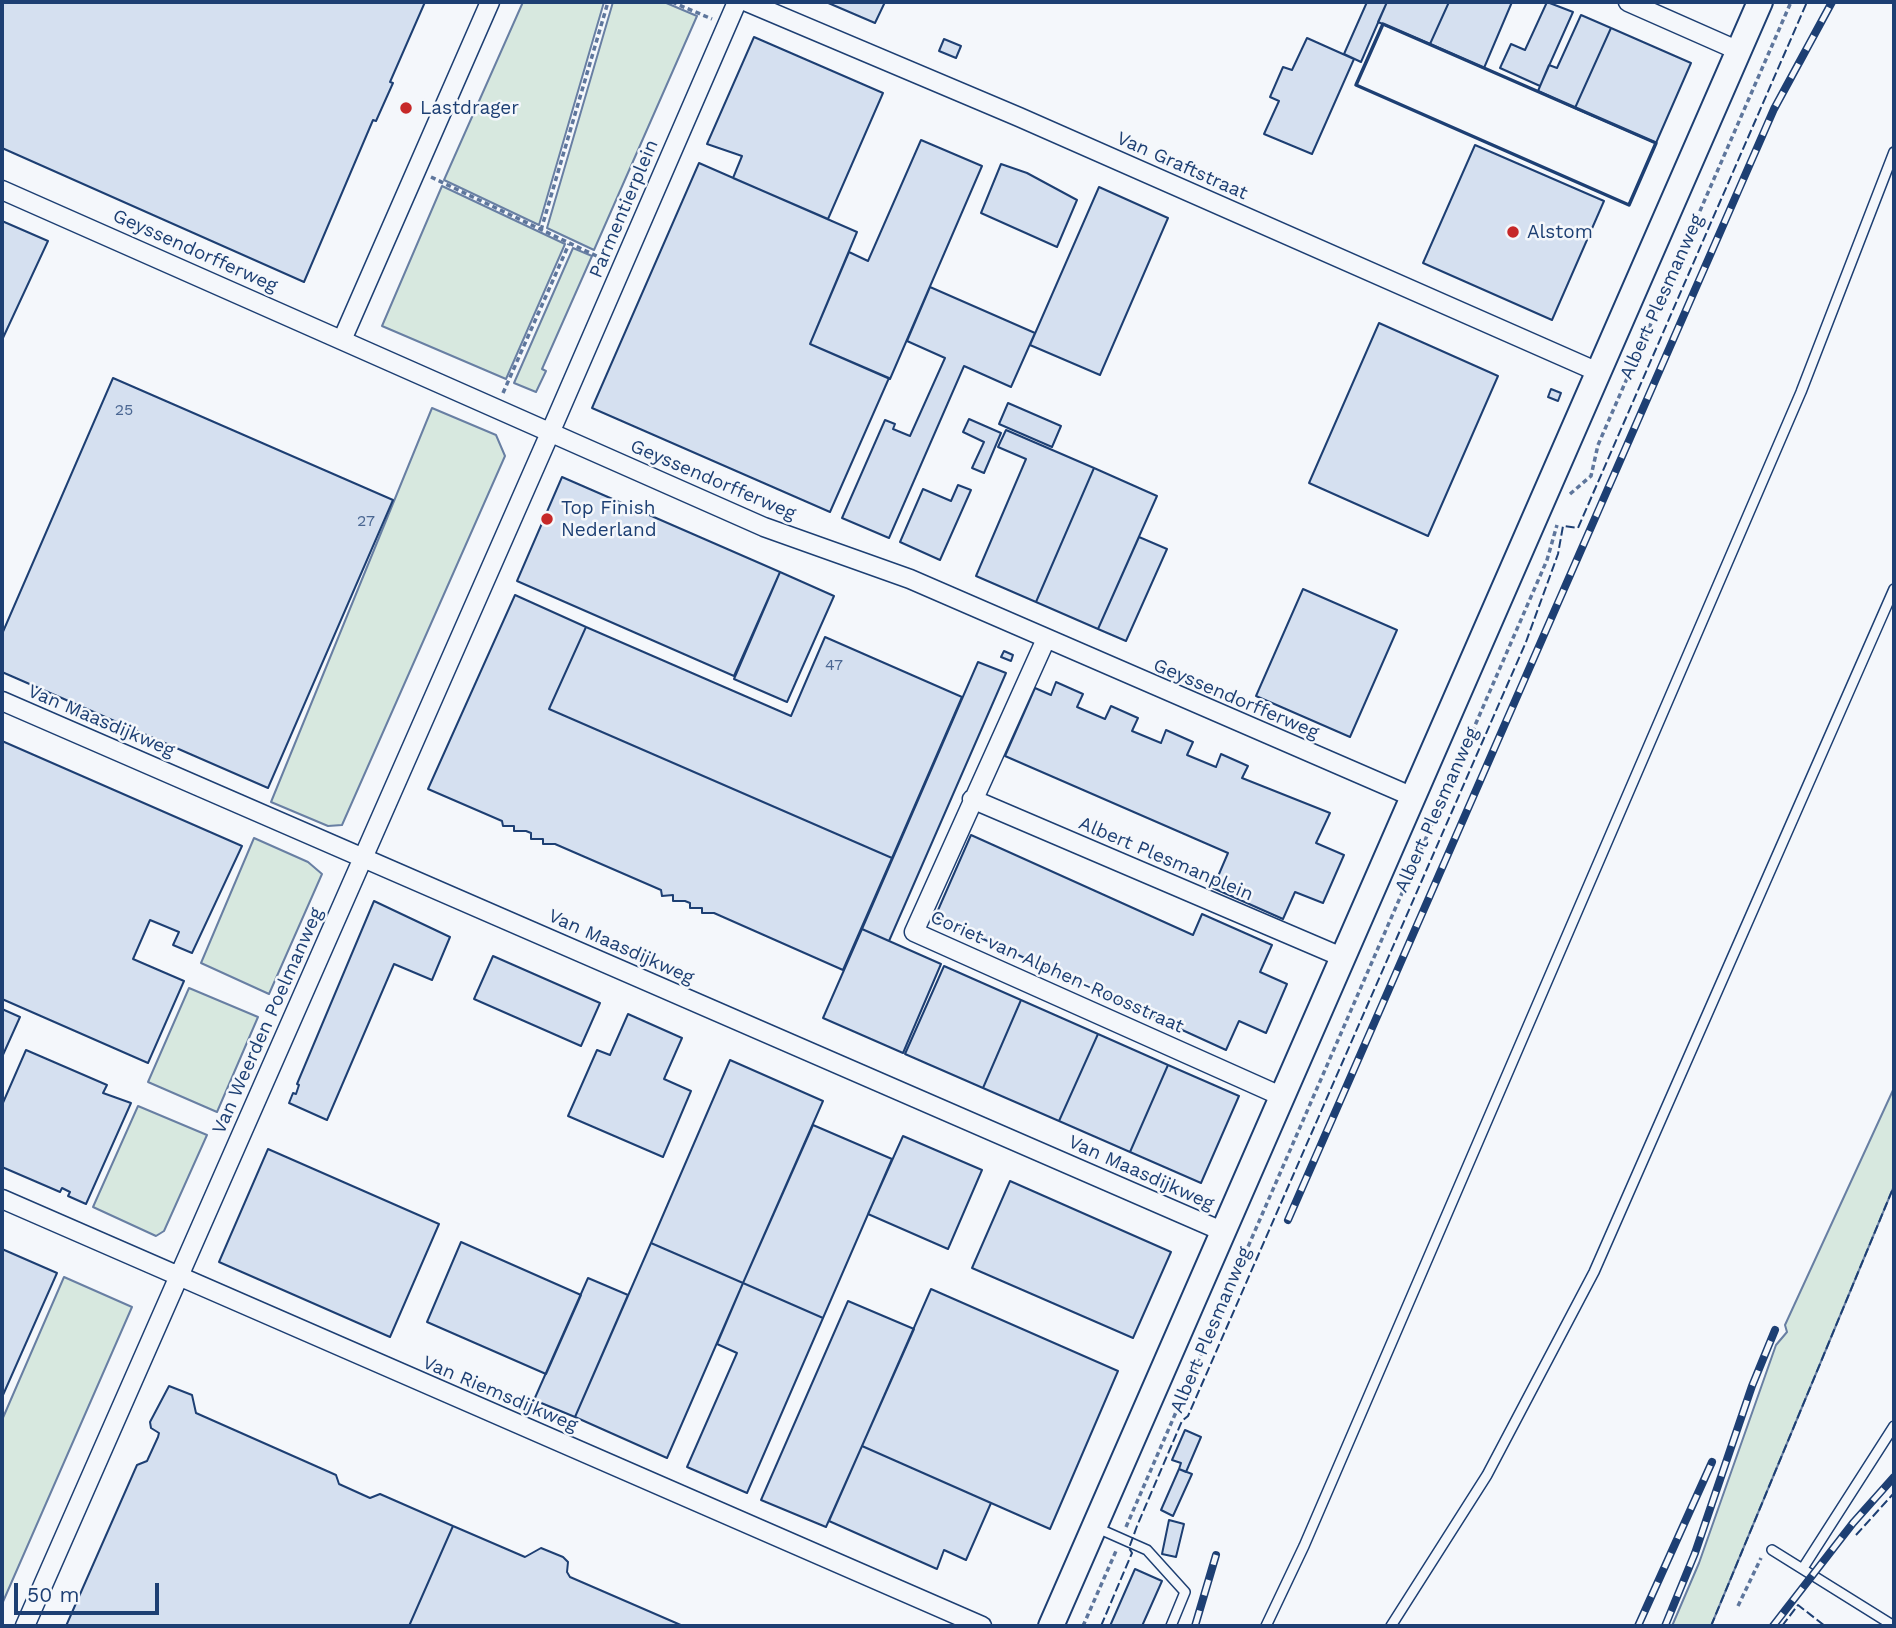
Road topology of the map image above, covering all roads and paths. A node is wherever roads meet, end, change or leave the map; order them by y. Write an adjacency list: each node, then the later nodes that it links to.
1 (490, 2): 12 (street)
2 (608, 2): 14 (path)
3 (672, 2): 9 (path)
4 (737, 2): 9 (street, Parmentierplein)
5 (747, 2): 18 (street, Van Graftstraat)
6 (1628, 2): 10 (street)
7 (1760, 2): 10 (street, Albert Plesmanweg)
8 (1791, 2): 21 (path, Albert Plesmanweg)
9 (727, 26): 16 (street, Parmentierplein)
10 (1739, 51): 18 (street, Albert Plesmanweg)
11 (1894, 152): 45 (lane)
12 (417, 170): 14 (path); 17 (street)
13 (2, 190): 17 (street, Geyssendorfferweg)
14 (541, 230): 15 (path)
15 (569, 243): 16 (path); 19 (path)
16 (622, 268): 20 (street, Parmentierplein)
17 (342, 340): 19 (street, Geyssendorfferweg)
18 (1598, 372): 26 (street, Albert Plesmanweg)
19 (496, 408): 20 (street, Geyssendorfferweg)
20 (550, 433): 24 (street, Geyssendorfferweg); 28 (street, Van Weerden Poelmanweg)
21 (1564, 498)
22 (1559, 514): 36 (path, Albert Plesmanweg)
23 (1894, 589): 46 (lane)
24 (1046, 639): 26 (street, Geyssendorfferweg); 27 (street, Coriet van Alphen-Roosstraat)
25 (2, 701): 28 (street, Van Maasdijkweg)
26 (1413, 797): 29 (street, Albert Plesmanweg)
27 (972, 799): 29 (street, Albert Plesmanplein); 30 (street, Coriet van Alphen-Roosstraat)
28 (363, 858): 32 (street, Van Maasdijkweg); 33 (street, Van Weerden Poelmanweg)
29 (1343, 958): 30 (street, Albert Plesmanweg)
30 (1283, 1097): 32 (street, Albert Plesmanweg)
31 (2, 1199): 33 (street, Van Riemsdijkweg)
32 (1224, 1232): 35 (street, Albert Plesmanweg)
33 (179, 1277): 40 (street, Van Weerden Poelmanweg); 41 (street, Van Riemsdijkweg)
34 (1894, 1426): 38 (lane)
35 (1093, 1526): 36 (lane); 42 (street, Albert Plesmanweg)
36 (1121, 1538): 43 (path, Albert Plesmanweg); 44 (lane)
37 (1772, 1550): 38 (lane); 39 (path)
38 (1803, 1567): 47 (lane)
39 (1738, 1606)
40 (25, 1626)
41 (982, 1626)
42 (1051, 1626)
43 (1083, 1626)
44 (1171, 1626)
45 (1266, 1626)
46 (1391, 1626)
47 (1894, 1626)

